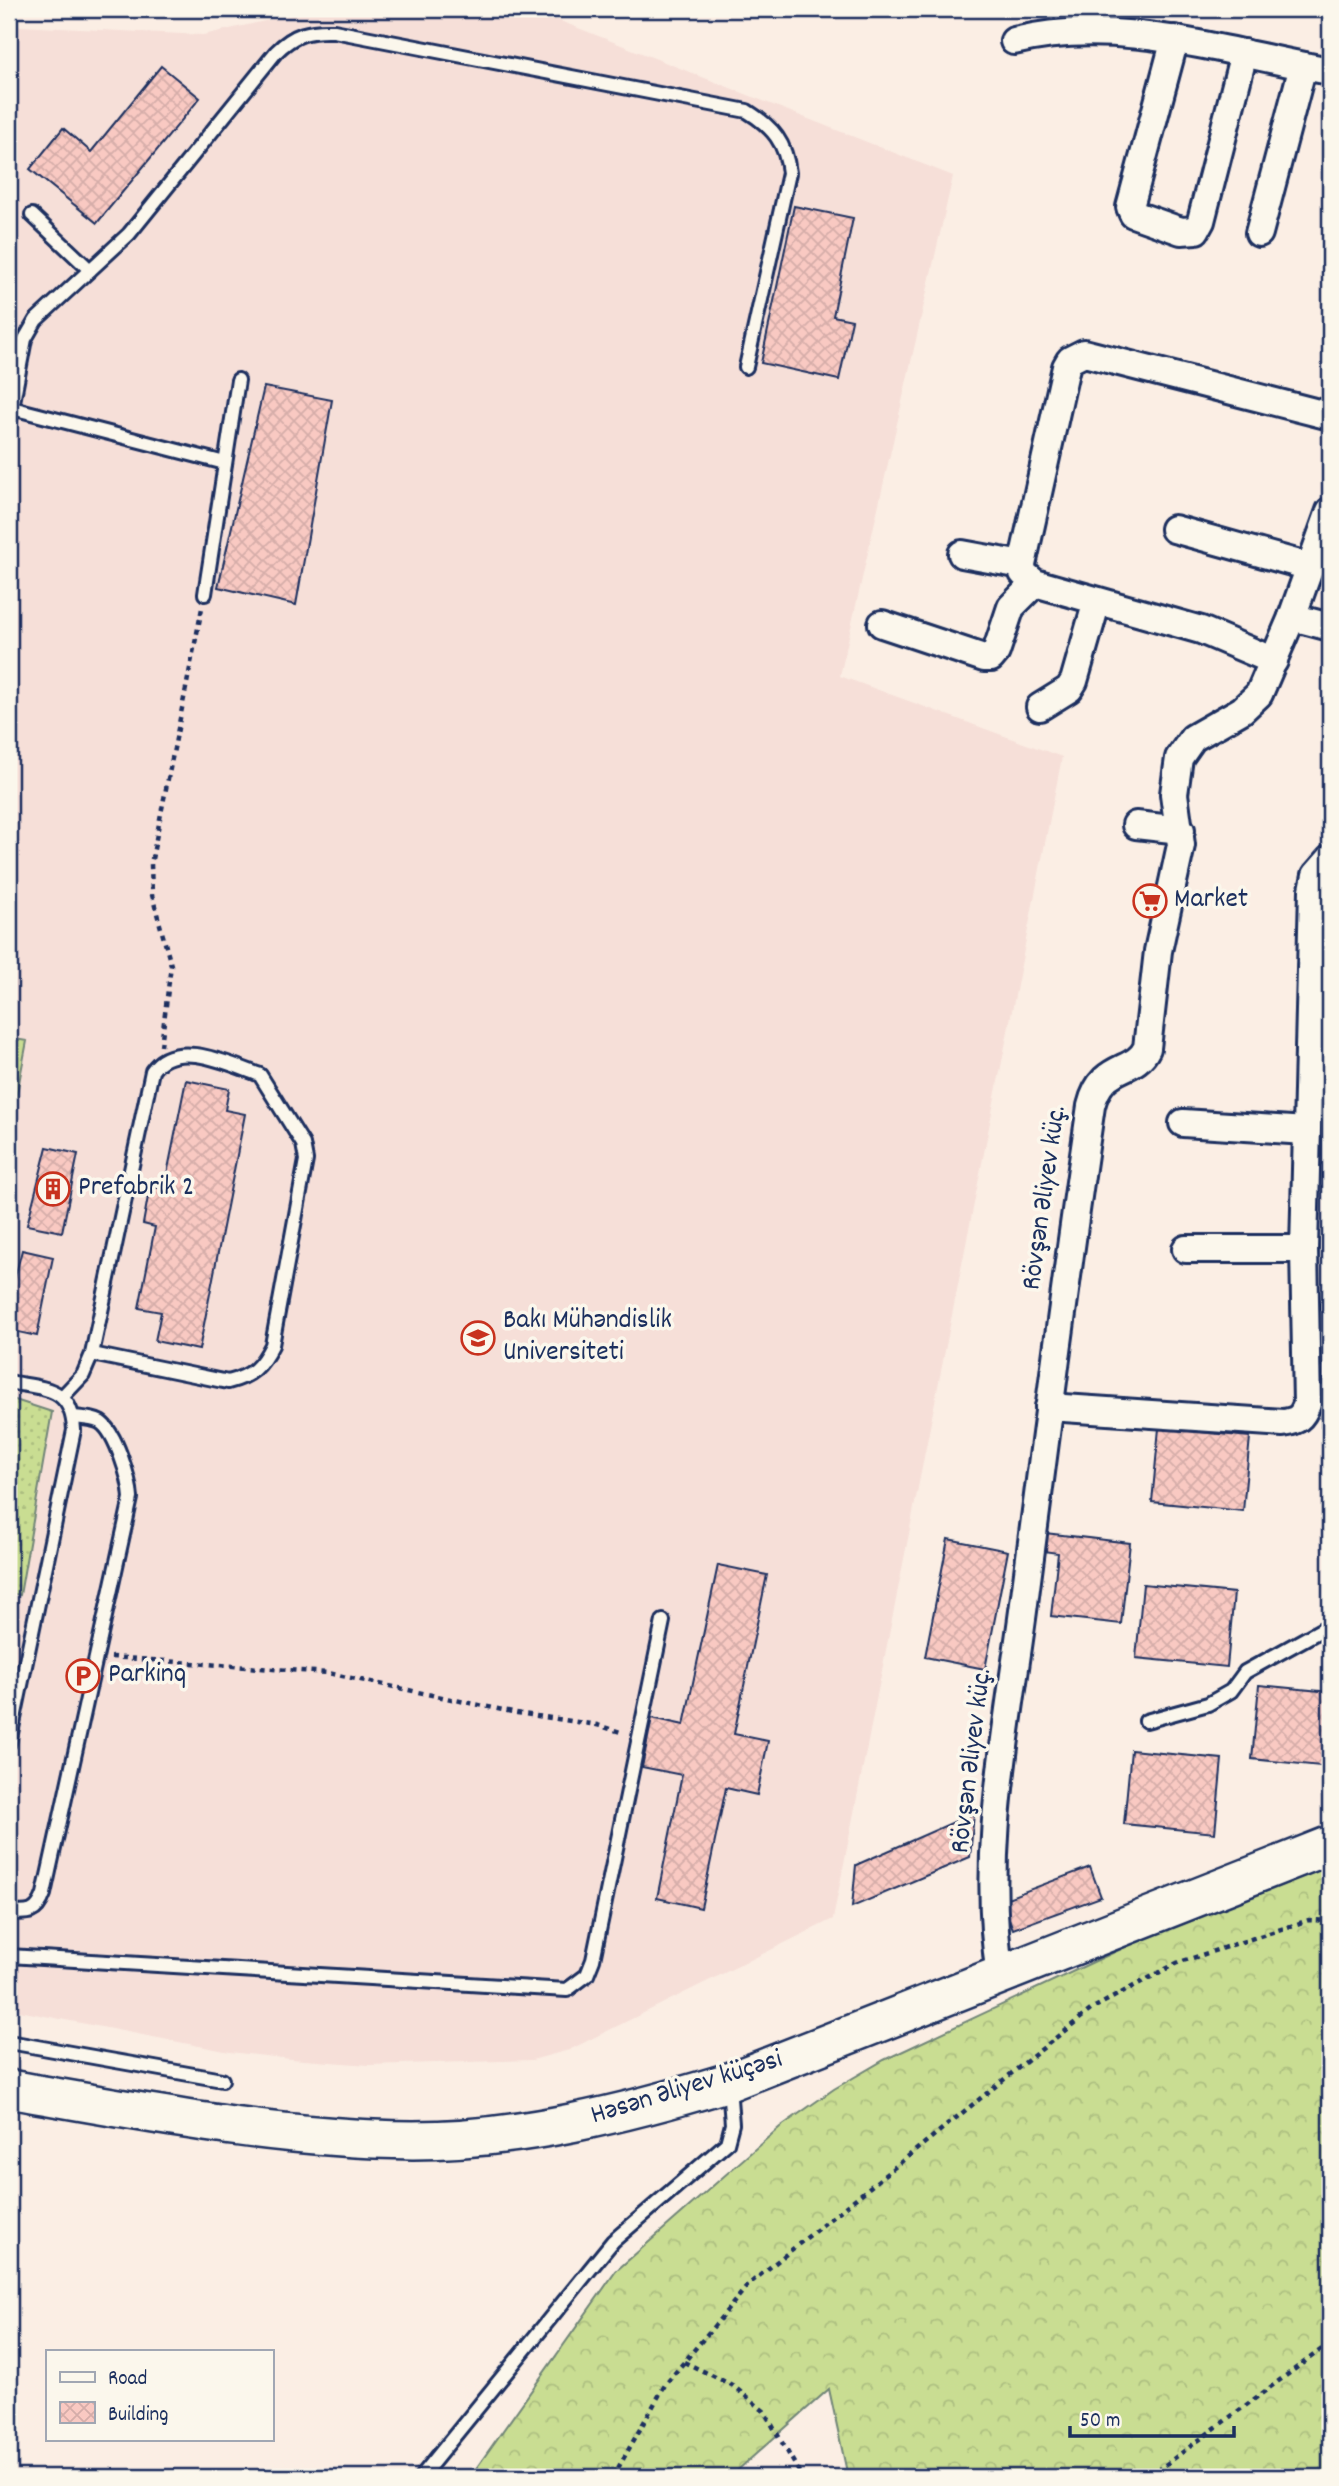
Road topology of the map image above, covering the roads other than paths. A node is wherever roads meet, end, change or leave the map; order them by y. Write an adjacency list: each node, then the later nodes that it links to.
1 (1175, 39): 2 (street); 3 (street); 3 (street)
2 (1014, 41)
3 (1244, 53): 4 (street)
4 (1303, 66): 5 (street); 7 (street)
5 (1330, 71)
6 (32, 215): 8 (lane)
7 (1259, 233)
8 (90, 270): 9 (lane); 11 (lane)
9 (746, 368)
10 (239, 380): 14 (lane)
11 (12, 408): 13 (lane); 14 (lane)
12 (1330, 416): 19 (street)
13 (9, 423)
14 (225, 463): 20 (lane)
15 (1330, 511): 18 (street, Rövşən Əliyev küç.)
16 (1174, 529): 18 (street)
17 (962, 554): 19 (street)
18 (1319, 558): 22 (street, Rövşən Əliyev küç.)
19 (1028, 574): 21 (street); 23 (street)
20 (205, 594)
21 (1097, 601): 25 (street); 26 (street)
22 (1293, 617): 24 (street); 25 (street, Rövşən Əliyev küç.)
23 (882, 624)
24 (1330, 627)
25 (1274, 661): 28 (street, Rövşən Əliyev küç.)
26 (1040, 707)
27 (1136, 825): 28 (street)
28 (1181, 830): 37 (street, Rövşən Əliyev küç.)
29 (1330, 859): 31 (street)
30 (1183, 1123): 31 (street)
31 (1306, 1131): 33 (street)
32 (1186, 1249): 33 (street)
33 (1304, 1249): 37 (street)
34 (92, 1354): 34 (lane); 36 (lane)
35 (9, 1382): 36 (lane)
36 (64, 1396): 38 (lane)
37 (1049, 1407): 47 (street, Rövşən Əliyev küç.)
38 (73, 1417): 41 (lane); 45 (lane)
39 (663, 1621): 46 (lane)
40 (1330, 1625): 42 (lane)
41 (14, 1693): 43 (lane)
42 (1146, 1721)
43 (9, 1743)
44 (1330, 1845): 47 (main road, Həsən Əliyev küçəsi)
45 (9, 1912)
46 (9, 1956)
47 (1000, 1975): 50 (main road, Həsən Əliyev küçəsi)
48 (9, 2042): 49 (lane)
49 (222, 2080)
50 (729, 2082): 51 (main road, Həsən Əliyev küçəsi); 52 (lane)
51 (9, 2089)
52 (421, 2477)

